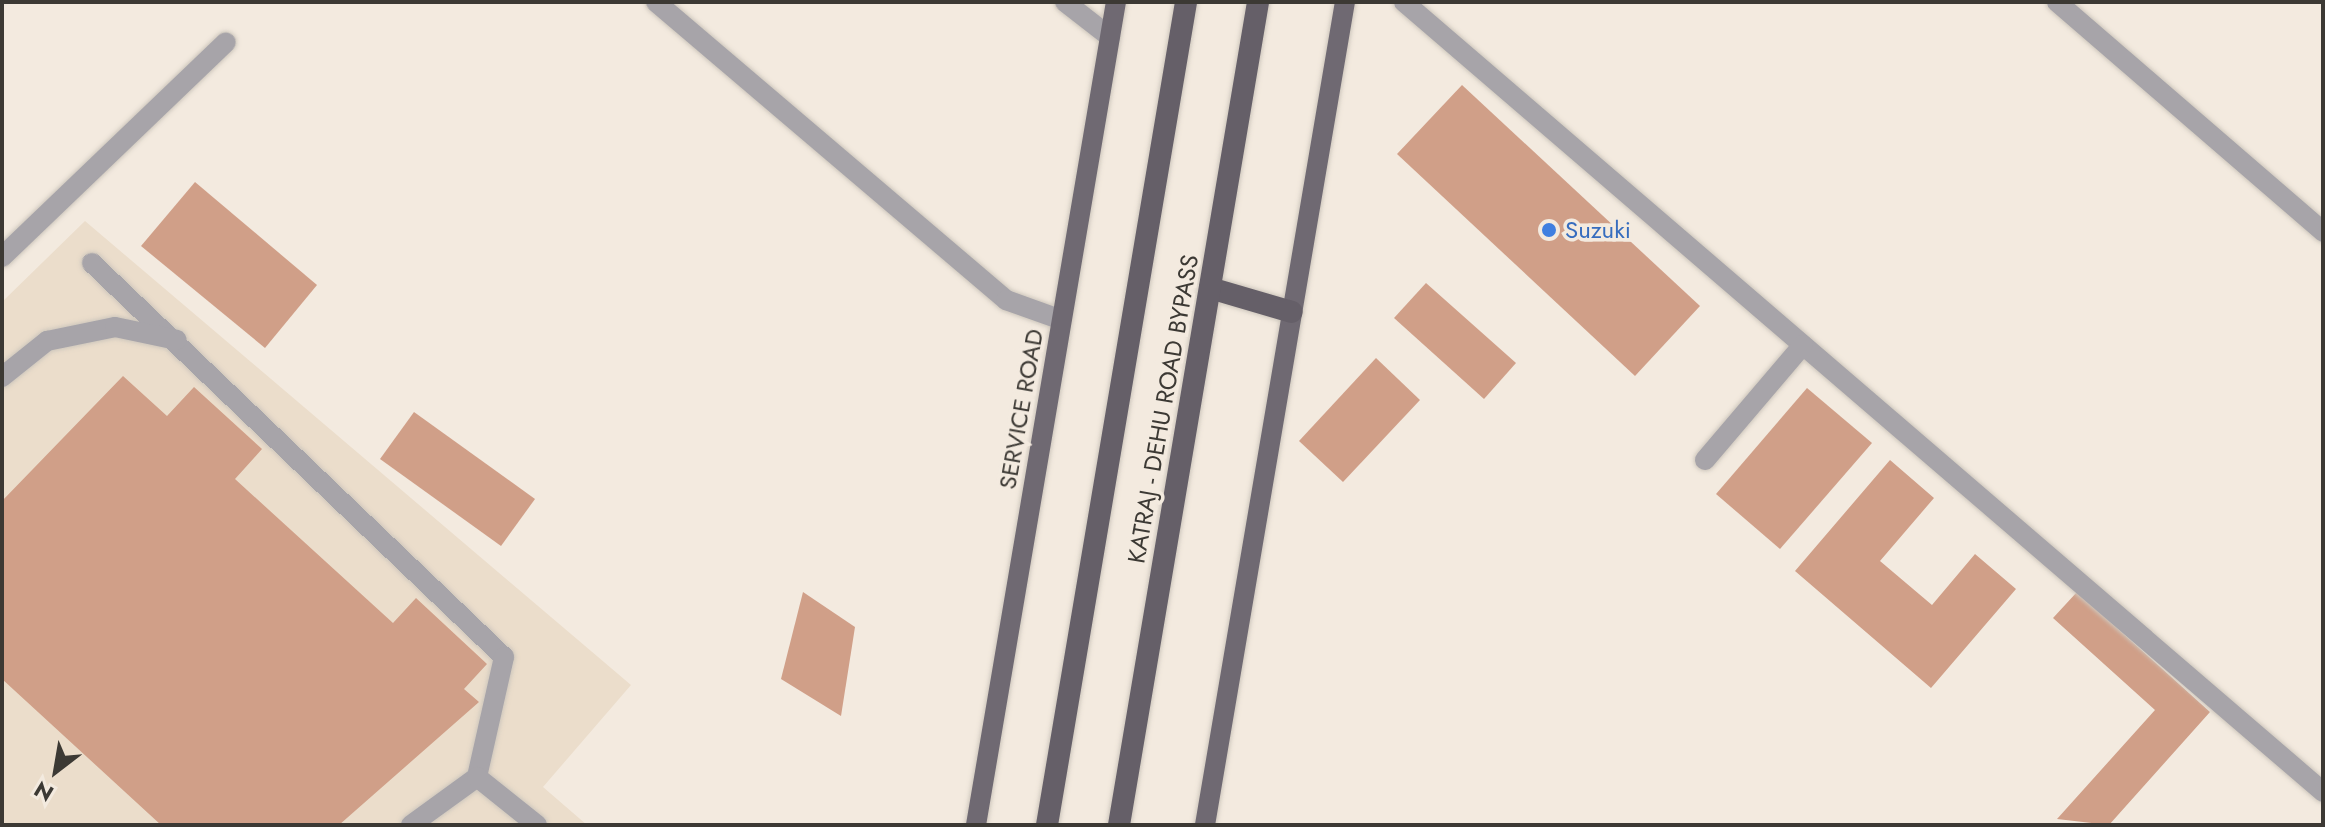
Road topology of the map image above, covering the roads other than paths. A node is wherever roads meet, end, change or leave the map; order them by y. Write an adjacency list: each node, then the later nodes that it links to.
1 (656, 2): 16 (street)
2 (1065, 2): 9 (street)
3 (1116, 2): 9 (main road, SERVICE ROAD)
4 (1186, 2): 26 (highway, KATRAJ - DEHU ROAD BYPASS)
5 (1258, 2): 14 (highway, KATRAJ - DEHU ROAD BYPASS)
6 (1345, 2): 15 (main road)
7 (1404, 2): 18 (street)
8 (2057, 2): 11 (street)
9 (1110, 37): 16 (main road, SERVICE ROAD)
10 (226, 42): 12 (street)
11 (2323, 232)
12 (2, 257)
13 (92, 263): 17 (street)
14 (1210, 288): 15 (highway); 27 (highway, KATRAJ - DEHU ROAD BYPASS)
15 (1292, 312): 28 (main road)
16 (1062, 320): 25 (main road, SERVICE ROAD)
17 (181, 341): 19 (street); 21 (street)
18 (1803, 345): 20 (street); 22 (street)
19 (2, 377)
20 (1705, 460)
21 (477, 777): 23 (street); 24 (street)
22 (2323, 792)
23 (411, 825)
24 (537, 825)
25 (976, 825)
26 (1047, 825)
27 (1119, 825)
28 (1205, 825)

